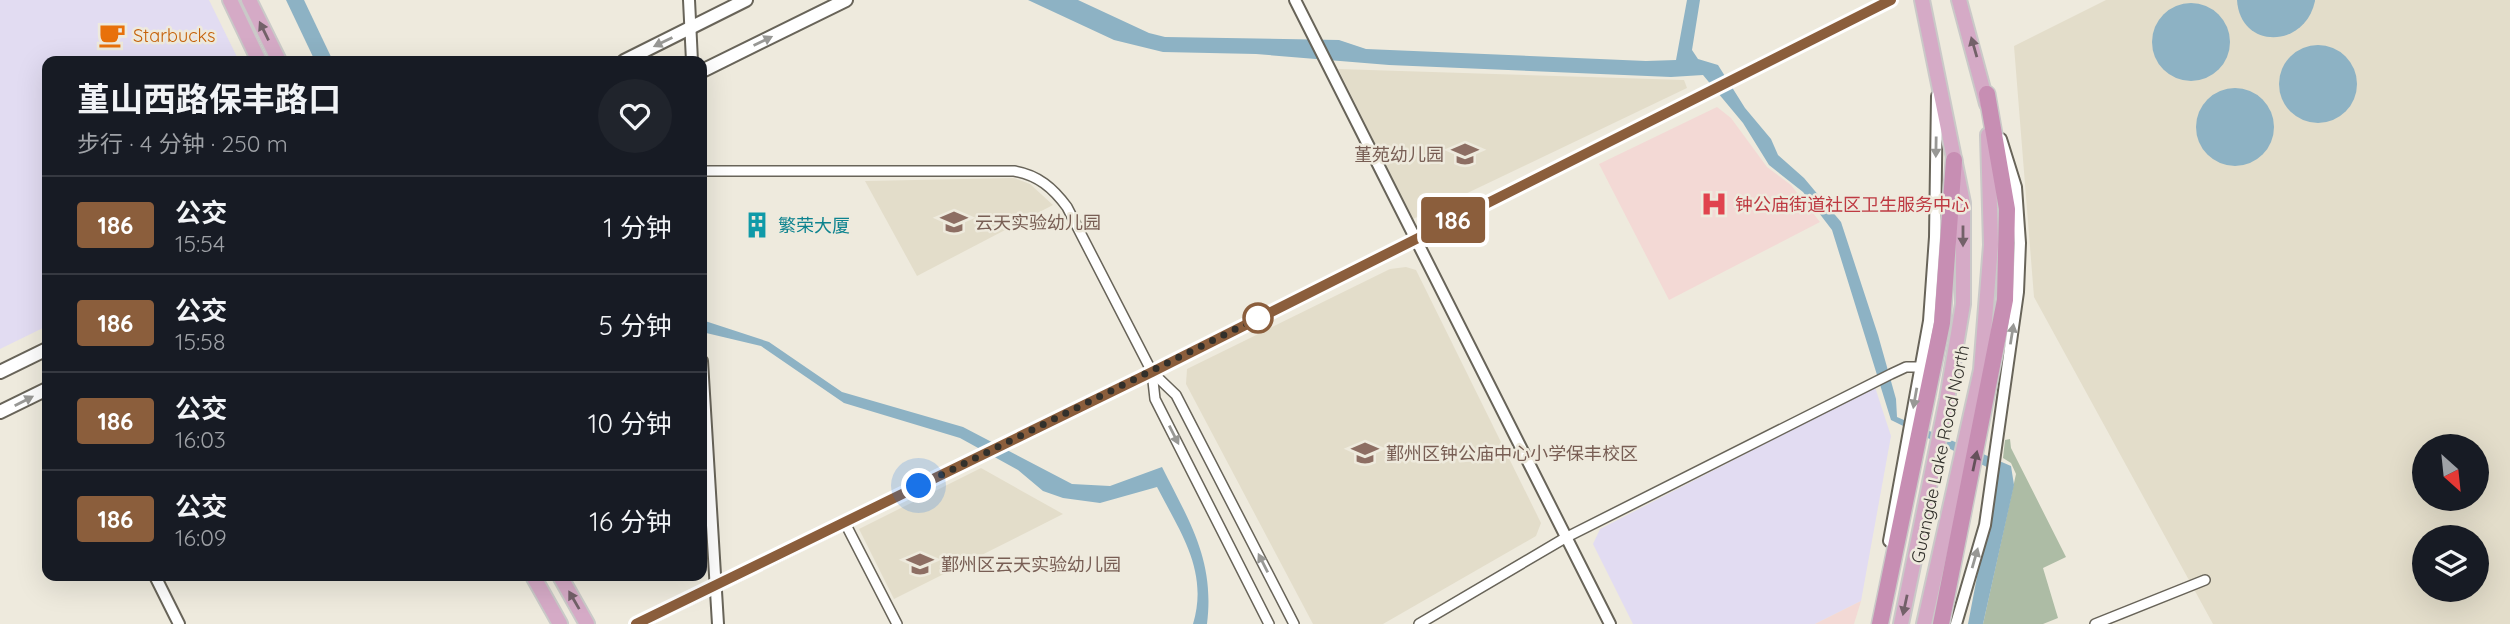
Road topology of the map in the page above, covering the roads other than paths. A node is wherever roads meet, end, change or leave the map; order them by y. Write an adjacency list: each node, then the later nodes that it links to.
1 (230, 0): 11 (main road)
2 (249, 0): 12 (main road, one-way to 2)
3 (689, 0): 10 (street)
4 (746, 0): 10 (main road)
5 (846, 0): 15 (main road, one-way to 5)
6 (1294, 0): 20 (street)
7 (1891, 0): 20 (street)
8 (1922, 0): 16 (main road, Guangde Lake Road North)
9 (1959, 0): 17 (main road, Guangde Lake Road North, one-way to 9)
10 (690, 29): 13 (main road, one-way to 13); 14 (street)
11 (257, 56)
12 (277, 56)
13 (634, 56)
14 (692, 56)
15 (707, 69)
16 (1937, 79): 18 (main road, Guangde Lake Road North); 22 (street, one-way to 22)
17 (1987, 94): 48 (main road, Guangde Lake Road North); 49 (highway, one-way to 17); 50 (street, one-way to 17)
18 (1954, 160): 46 (highway); 47 (main road, Guangde Lake Road North, one-way to 47)
19 (707, 171): 24 (street)
20 (1414, 239): 24 (street); 29 (street)
21 (42, 351): 23 (main road)
22 (1921, 367): 29 (street); 45 (street, one-way to 45)
23 (0, 372)
24 (1152, 372): 28 (street); 41 (street, one-way to 41); 42 (street, one-way to 24)
25 (42, 391): 26 (main road, one-way to 25)
26 (0, 412)
27 (707, 441): 34 (street)
28 (845, 523): 34 (street); 40 (street)
29 (1565, 538): 43 (street); 44 (street)
30 (2205, 580): 51 (street)
31 (158, 581): 35 (street)
32 (536, 581): 36 (main road)
33 (563, 581): 37 (main road, one-way to 33)
34 (716, 586): 38 (street); 39 (street)
35 (179, 624)
36 (560, 624)
37 (587, 624)
38 (637, 624)
39 (718, 624)
40 (897, 624)
41 (1269, 624)
42 (1294, 624)
43 (1419, 624)
44 (1610, 624)
45 (1874, 624)
46 (1880, 624)
47 (1901, 624)
48 (1924, 624)
49 (1941, 624)
50 (1956, 624)
51 (2095, 624)

